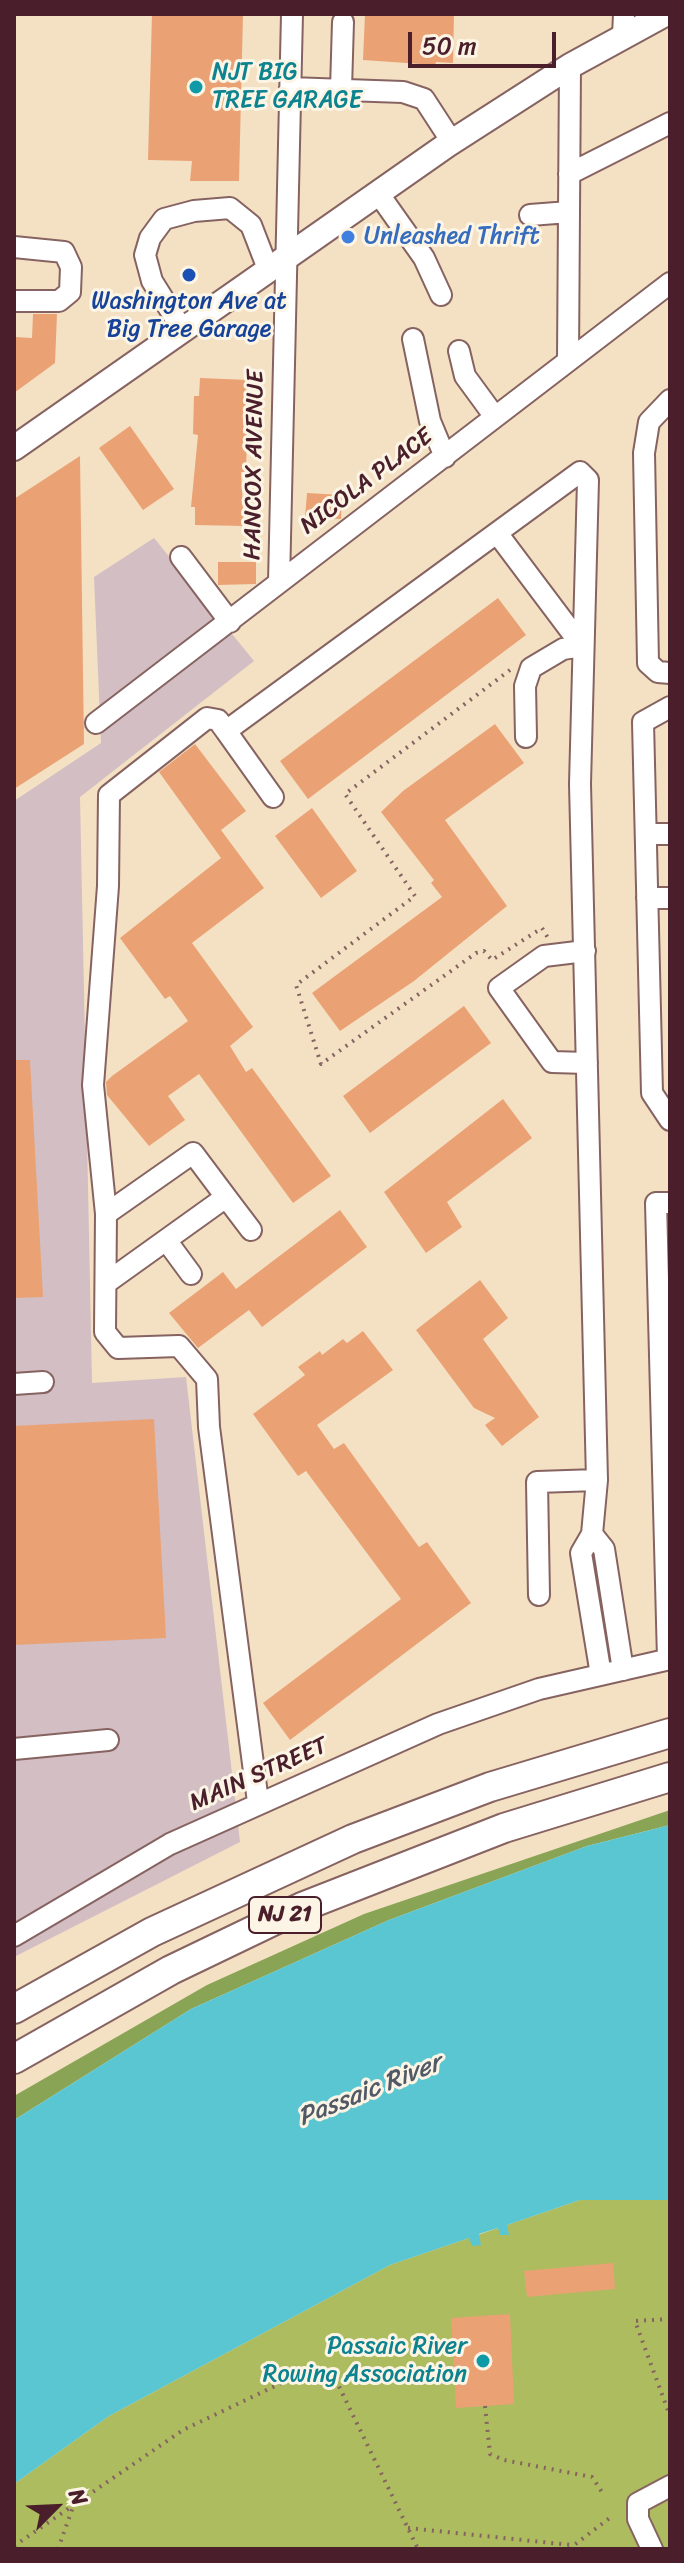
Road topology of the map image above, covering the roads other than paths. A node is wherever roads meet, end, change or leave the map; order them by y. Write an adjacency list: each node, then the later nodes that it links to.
1 (292, 14): 6 (street, HANCOX AVENUE)
2 (665, 14): 4 (main road)
3 (343, 22): 7 (street)
4 (624, 25): 5 (main road)
5 (570, 66): 9 (main road); 10 (street)
6 (290, 88): 7 (street); 15 (street, HANCOX AVENUE)
7 (341, 89): 9 (street)
8 (670, 123): 10 (street)
9 (452, 142): 11 (main road)
10 (569, 174): 12 (street)
11 (378, 193): 15 (main road); 17 (street)
12 (569, 212): 13 (street); 22 (street)
13 (530, 215)
14 (14, 247): 18 (street)
15 (277, 263): 19 (main road); 19 (street); 29 (street, HANCOX AVENUE)
16 (670, 283): 22 (street, NICOLA PLACE)
17 (441, 295)
18 (14, 301)
19 (182, 329): 25 (main road)
20 (413, 339): 26 (street)
21 (459, 351): 24 (street)
22 (568, 359): 24 (street, NICOLA PLACE)
23 (670, 400): 32 (street)
24 (495, 417): 26 (street, NICOLA PLACE)
25 (14, 448)
26 (445, 457): 29 (street, NICOLA PLACE)
27 (497, 533): 31 (street); 31 (street); 35 (street)
28 (181, 557): 30 (street)
29 (279, 582): 30 (street, NICOLA PLACE)
30 (230, 622): 34 (street, NICOLA PLACE)
31 (582, 646): 36 (street); 42 (street)
32 (670, 673)
33 (670, 707): 38 (street)
34 (96, 723)
35 (226, 731): 37 (street); 47 (street)
36 (526, 737)
37 (273, 797)
38 (646, 834): 39 (street); 40 (street)
39 (670, 834)
40 (647, 898): 41 (street); 44 (street)
41 (670, 898)
42 (585, 951): 43 (street); 43 (street)
43 (587, 1063): 54 (street)
44 (670, 1120)
45 (226, 1197): 47 (street); 48 (street); 49 (street)
46 (670, 1203): 57 (street)
47 (106, 1214): 51 (street)
48 (251, 1230)
49 (166, 1240): 50 (street); 51 (street)
50 (191, 1274)
51 (106, 1283): 64 (street)
52 (43, 1382): 53 (street)
53 (14, 1384)
54 (597, 1480): 55 (street); 56 (street)
55 (592, 1534): 58 (street); 59 (street)
56 (539, 1595)
57 (669, 1659): 58 (street, MAIN STREET)
58 (623, 1670): 59 (street, MAIN STREET)
59 (601, 1675): 64 (street, MAIN STREET)
60 (670, 1733): 66 (highway, NJ 21)
61 (108, 1740): 62 (street)
62 (14, 1749)
63 (670, 1777): 67 (highway, NJ 21)
64 (258, 1802): 65 (street, MAIN STREET)
65 (14, 1936)
66 (14, 2009)
67 (14, 2059)
68 (670, 2486): 69 (street)
69 (652, 2549)

